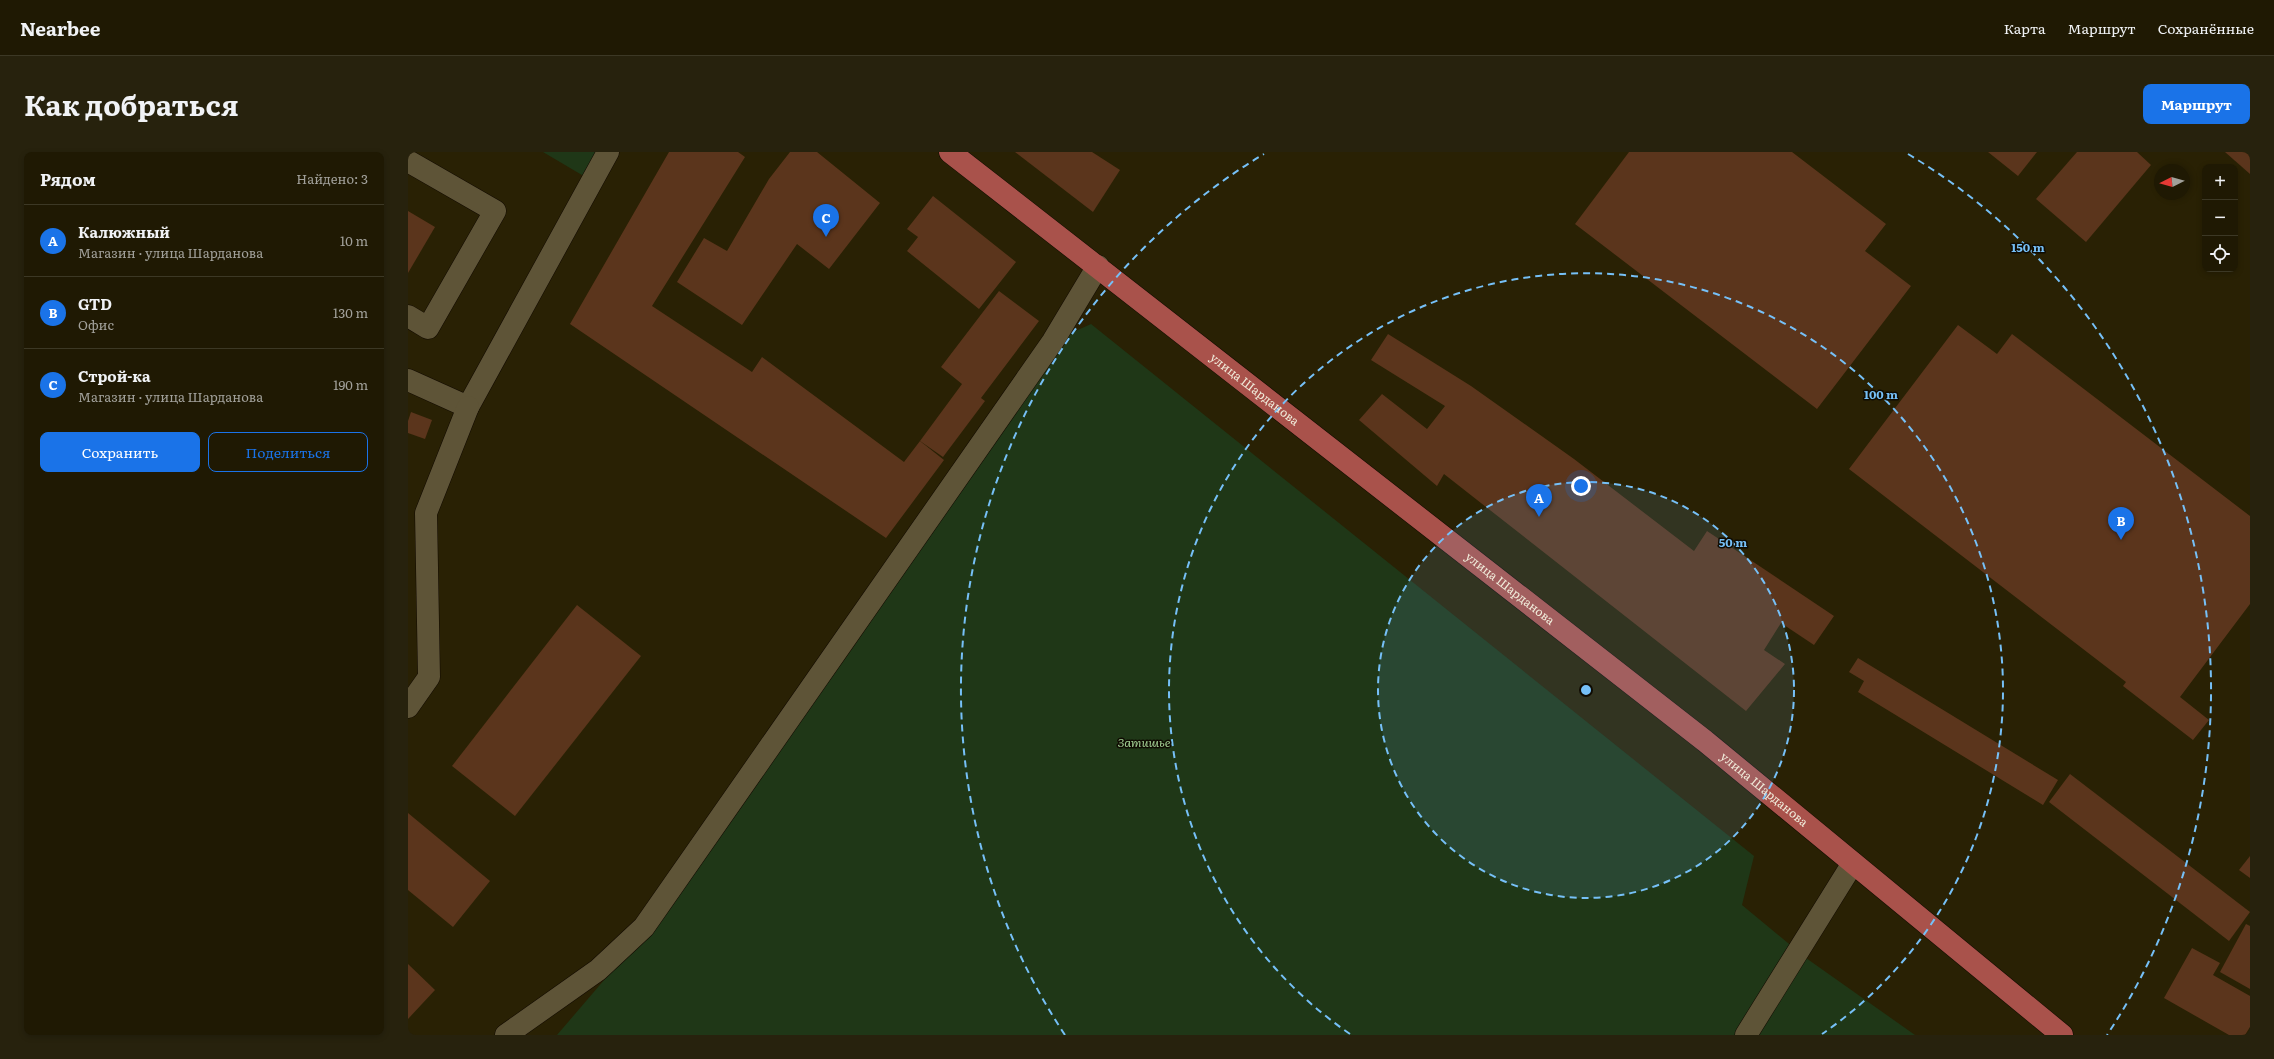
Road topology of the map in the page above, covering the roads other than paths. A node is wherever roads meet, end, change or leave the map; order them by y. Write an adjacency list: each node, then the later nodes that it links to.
1 (608, 152): 7 (lane)
2 (950, 152): 4 (main road, улица Шарданова)
3 (408, 161): 5 (lane)
4 (1098, 266): 9 (main road, улица Шарданова); 10 (lane)
5 (408, 316)
6 (408, 380): 7 (lane)
7 (468, 407): 8 (lane)
8 (408, 707)
9 (1853, 863): 11 (lane); 12 (main road, улица Шарданова)
10 (506, 1035)
11 (1746, 1035)
12 (2062, 1035)

